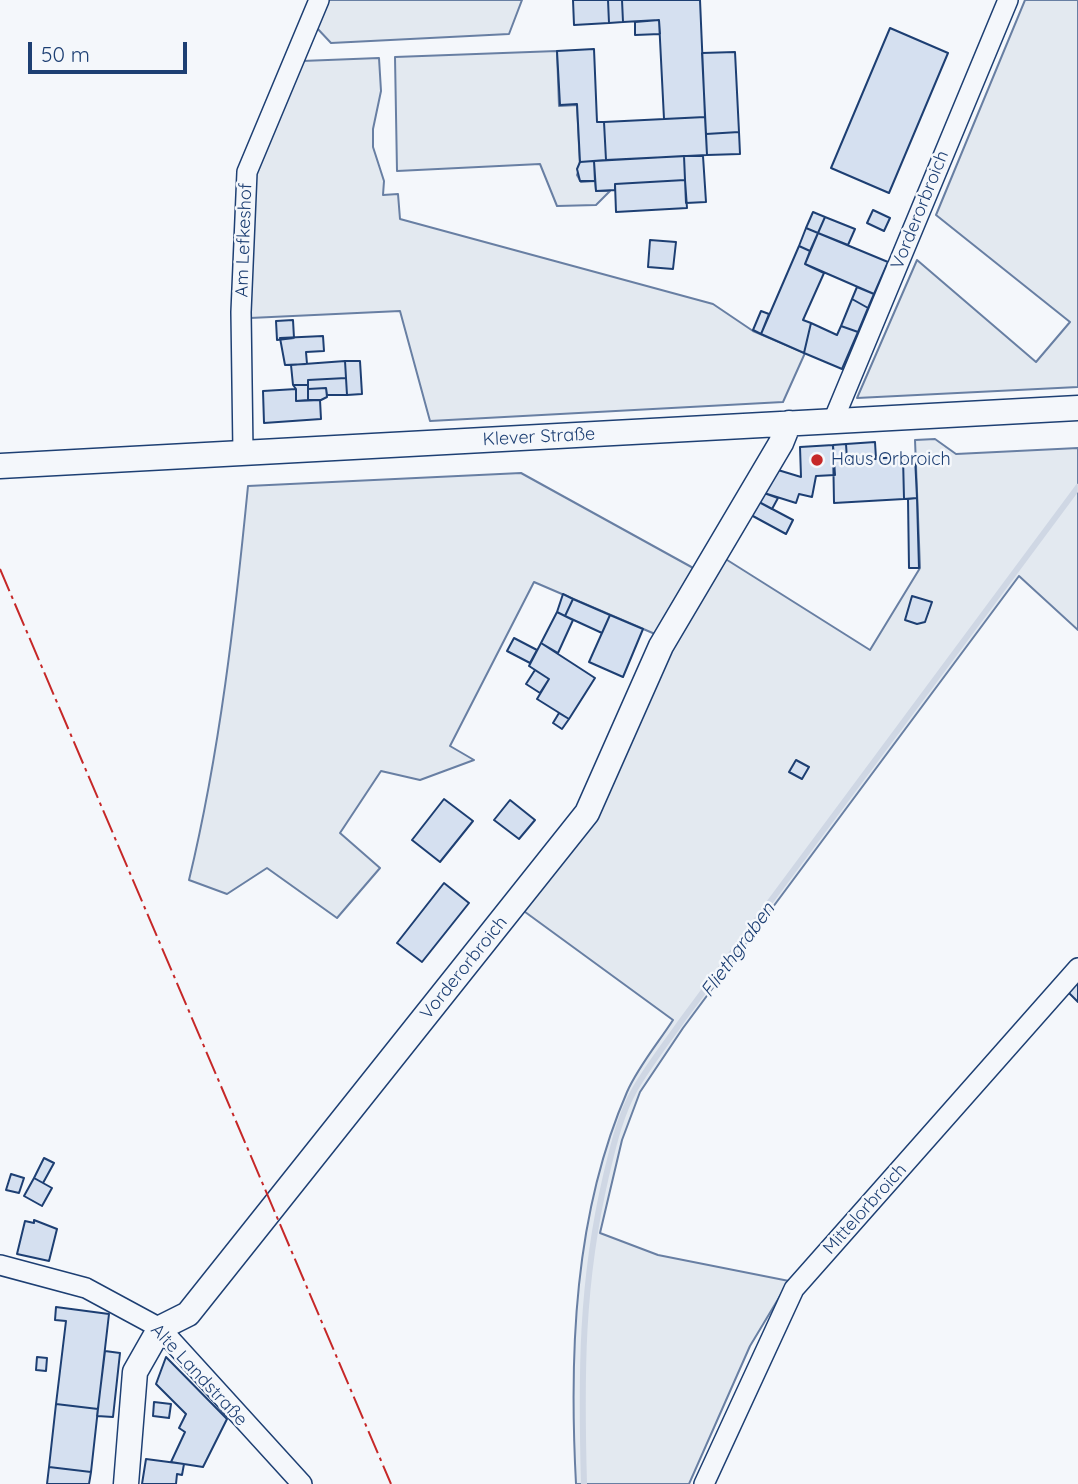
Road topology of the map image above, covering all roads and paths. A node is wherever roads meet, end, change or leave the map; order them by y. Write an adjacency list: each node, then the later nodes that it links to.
1 (319, 0): 6 (street, Am Lefkeshof)
2 (1008, 0): 4 (street, Vorderorbroich)
3 (1078, 408): 4 (street, Klever Straße)
4 (834, 421): 5 (street, Klever Straße)
5 (789, 423): 6 (street, Klever Straße); 10 (street, Vorderorbroich)
6 (243, 452): 7 (street, Klever Straße)
7 (0, 466)
8 (1078, 968): 13 (street, Mittelorbroich)
9 (0, 1265): 10 (street, Alte Landstraße)
10 (160, 1328): 11 (street); 12 (street, Alte Landstraße)
11 (126, 1484)
12 (302, 1484)
13 (704, 1484)

